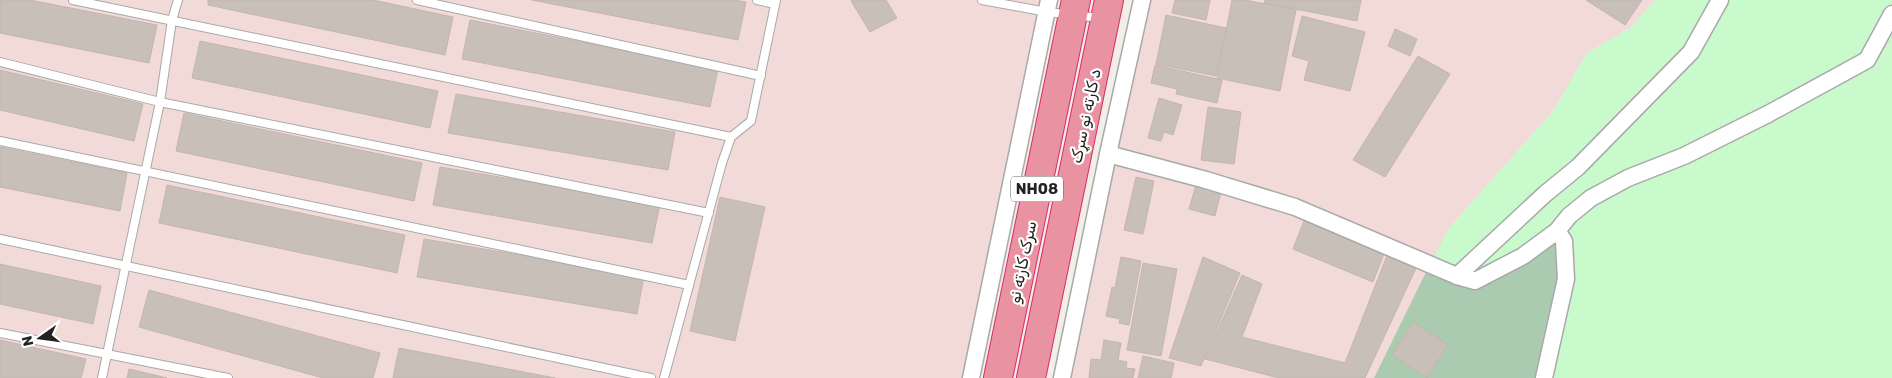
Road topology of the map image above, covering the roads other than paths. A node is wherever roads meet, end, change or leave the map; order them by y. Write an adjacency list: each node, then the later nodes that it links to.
1 (73, 0): 13 (lane)
2 (178, 0): 13 (lane)
3 (417, 0): 15 (lane)
4 (757, 0): 8 (lane)
5 (982, 0): 9 (lane)
6 (1142, 0): 19 (street)
7 (1720, 0): 25 (street)
8 (776, 2): 15 (lane)
9 (1048, 6): 10 (lane); 33 (street)
10 (1075, 8): 11 (lane); 34 (highway, سرک کارته نو / NH08)
11 (1107, 9): 35 (highway, د کارته نو سړک / NH08)
12 (1892, 14): 22 (street)
13 (172, 20): 16 (lane); 17 (lane)
14 (0, 62): 16 (lane)
15 (761, 76): 17 (lane)
16 (160, 102): 20 (lane); 21 (lane)
17 (731, 137): 21 (lane)
18 (0, 141): 20 (lane)
19 (1108, 154): 25 (street); 36 (street)
20 (146, 171): 24 (lane); 26 (lane)
21 (709, 213): 26 (lane)
22 (1557, 231): 25 (street); 37 (street)
23 (0, 239): 24 (lane)
24 (126, 265): 28 (lane); 31 (lane)
25 (1457, 276)
26 (690, 285): 32 (lane)
27 (0, 333): 28 (lane)
28 (107, 353): 29 (lane); 30 (lane)
29 (102, 378)
30 (228, 378)
31 (651, 378)
32 (664, 378)
33 (971, 378)
34 (998, 378)
35 (1031, 378)
36 (1062, 378)
37 (1544, 378)

